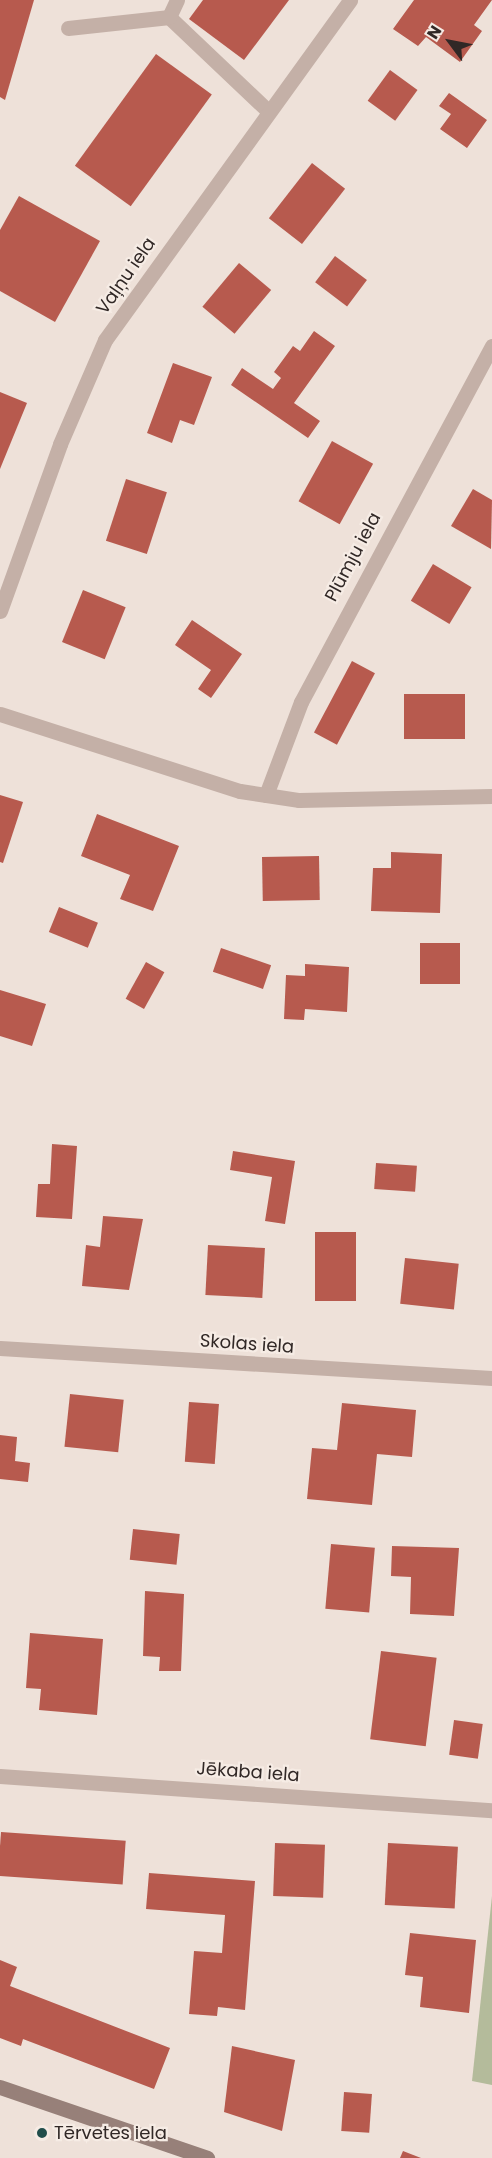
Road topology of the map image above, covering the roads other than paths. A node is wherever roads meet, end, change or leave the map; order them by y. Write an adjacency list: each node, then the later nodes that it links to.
1 (177, 0): 3 (street)
2 (350, 0): 5 (street, Vaļņu iela)
3 (169, 16): 4 (street); 5 (street)
4 (68, 28)
5 (267, 110): 7 (street, Vaļņu iela)
6 (492, 346): 9 (street, Plūmju iela)
7 (0, 611)
8 (0, 714): 9 (street)
9 (266, 795): 10 (street)
10 (492, 796)
11 (0, 1348): 12 (street, Skolas iela)
12 (492, 1378)
13 (0, 1776): 14 (street, Jēkaba iela)
14 (492, 1810)
15 (0, 2087): 16 (main road)
16 (207, 2158)

